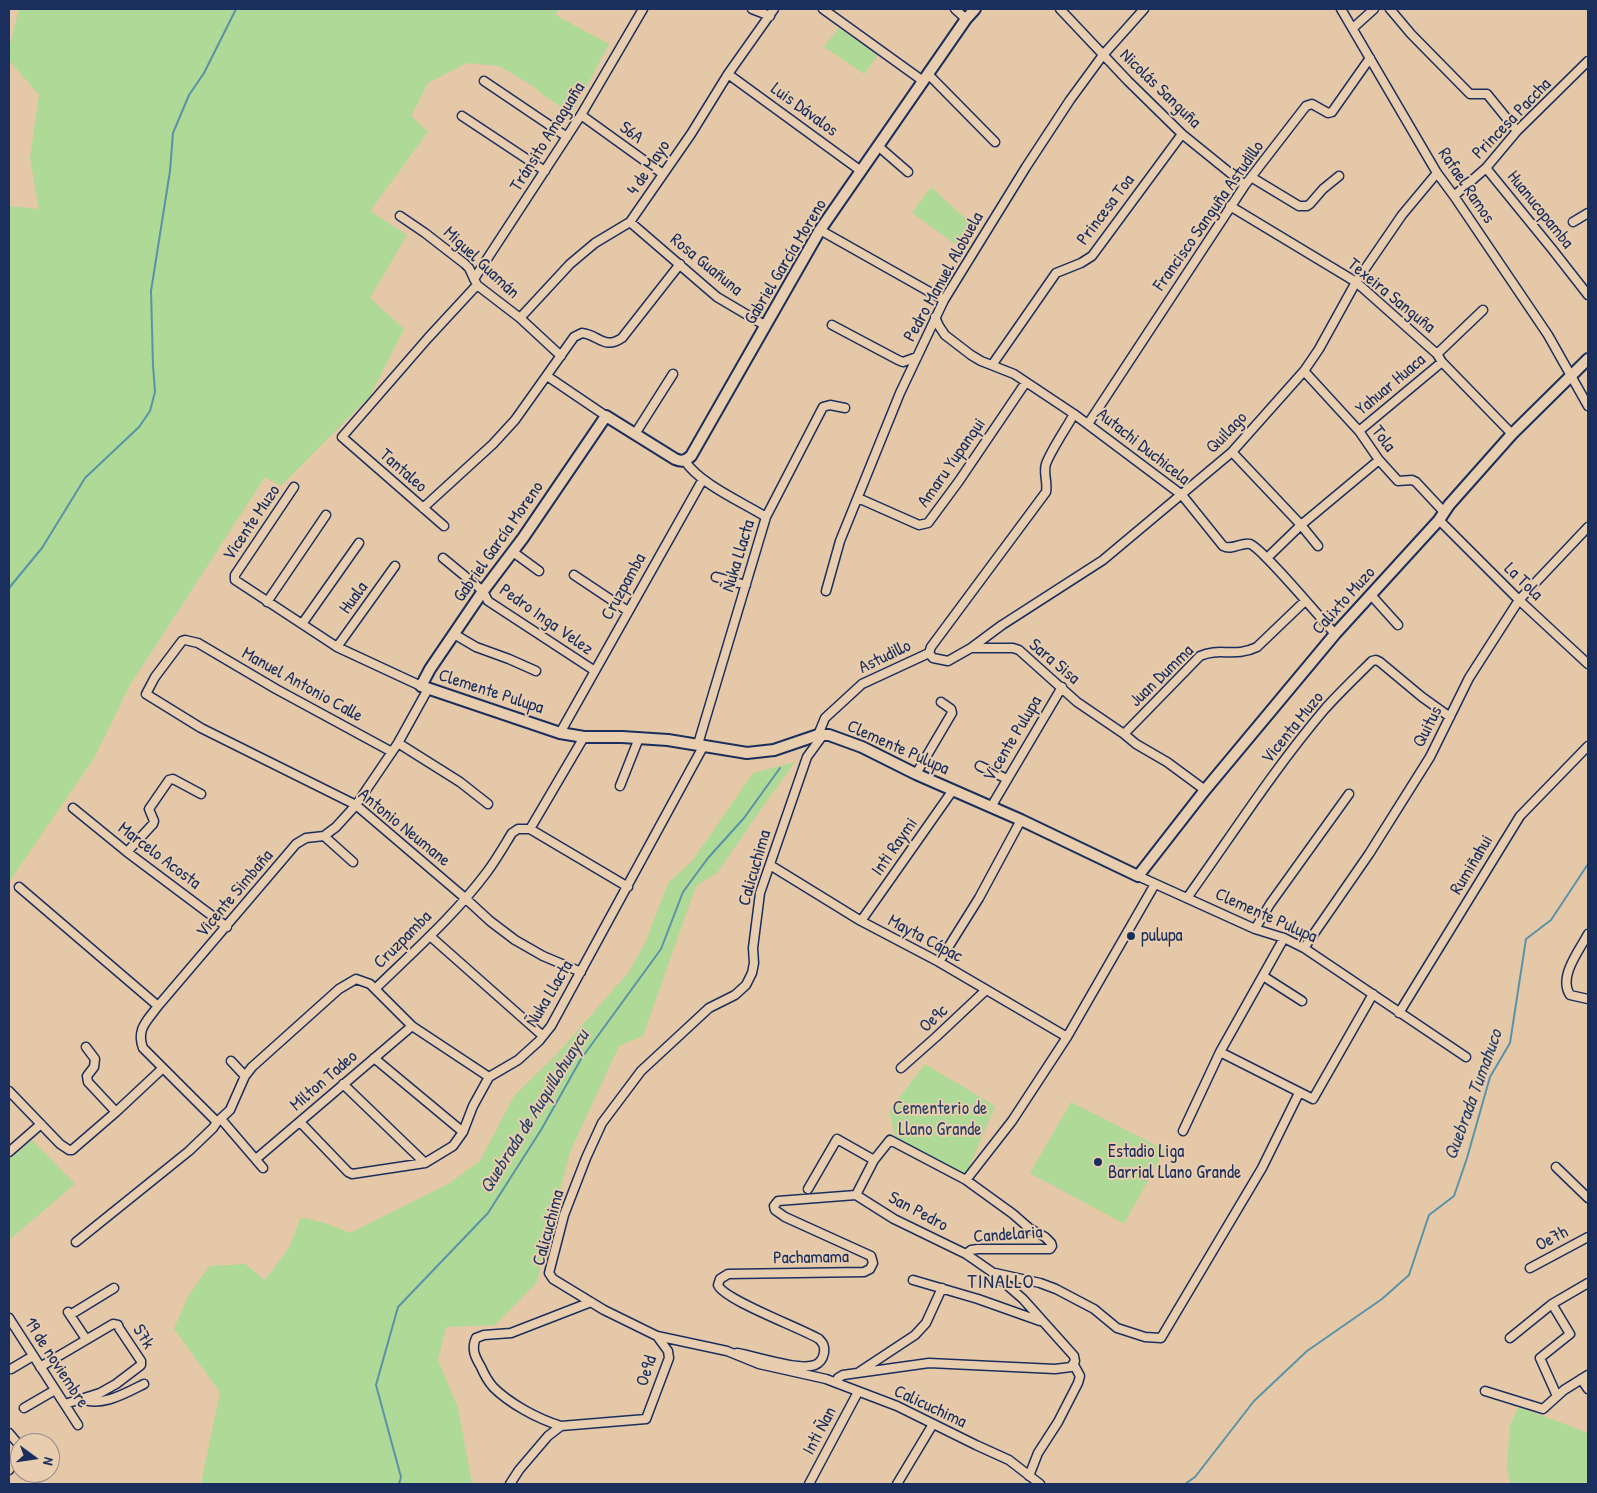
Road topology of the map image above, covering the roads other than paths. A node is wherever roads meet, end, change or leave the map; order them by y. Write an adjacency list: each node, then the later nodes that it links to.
1 (643, 9): 20 (street, Tránsito Amaguaña)
2 (752, 9): 11 (street)
3 (823, 9): 18 (street)
4 (955, 9): 12 (street)
5 (975, 9): 12 (street, Gabriel García Moreno)
6 (1060, 9): 14 (street, Nicolás Sanguña)
7 (1144, 9): 14 (street, Pedro Manuel Alobuela)
8 (1341, 9): 13 (street, Rafael Ramos)
9 (1374, 9): 13 (street)
10 (1390, 9): 22 (street)
11 (772, 12): 17 (street, 4 de Mayo)
12 (966, 18): 18 (street, Gabriel García Moreno)
13 (1353, 28): 15 (street, Rafael Ramos)
14 (1103, 55): 23 (street, Nicolás Sanguña); 47 (street, Pedro Manuel Alobuela)
15 (1370, 58): 31 (street, Rafael Ramos); 34 (street, Francisco Sanguña Astudillo)
16 (1588, 61): 22 (street, Princesa Paccha)
17 (728, 74): 29 (street, Luis Dávalos); 32 (street, 4 de Mayo)
18 (925, 77): 25 (street); 26 (street, Gabriel García Moreno)
19 (484, 82): 24 (street)
20 (581, 115): 24 (street, Tránsito Amaguaña); 32 (street, S6A)
21 (462, 116): 28 (street)
22 (1517, 131): 27 (street, Princesa Paccha)
23 (1182, 134): 35 (street, Nicolás Sanguña); 58 (street, Princesa Toa)
24 (567, 137): 28 (street, Tránsito Amaguaña)
25 (995, 142)
26 (878, 146): 29 (street, Gabriel García Moreno); 30 (street)
27 (1486, 168): 36 (street, Princesa Paccha); 46 (street, Huanucopamba)
28 (545, 171): 44 (street, Tránsito Amaguaña)
29 (861, 171): 42 (street, Gabriel García Moreno)
30 (908, 172)
31 (1437, 173): 36 (street, Rafael Ramos); 45 (street, Quilago)
32 (663, 174): 40 (street, 4 de Mayo)
33 (1339, 176): 34 (street)
34 (1251, 177): 35 (street, Francisco Sanguña Astudillo)
35 (1245, 185): 37 (street, Francisco Sanguña Astudillo)
36 (1454, 196): 62 (street, Rafael Ramos)
37 (1230, 206): 45 (street, Texeira Sanguña); 68 (street, Francisco Sanguña Astudillo)
38 (1588, 213): 41 (street)
39 (400, 216): 44 (street, Miguel Guamán)
40 (630, 222): 43 (street, Rosa Guañuna); 50 (street, 4 de Mayo)
41 (1573, 222)
42 (820, 230): 47 (street); 52 (street, Gabriel García Moreno)
43 (680, 264): 52 (street, Rosa Guañuna); 54 (street)
44 (476, 282): 50 (street, Miguel Guamán); 72 (street, Tránsito Amaguaña)
45 (1356, 282): 53 (street, Texeira Sanguña); 59 (street, Quilago)
46 (1588, 295)
47 (944, 300): 49 (street, Pedro Manuel Alobuela)
48 (1483, 310): 53 (street, Yahuar Huaca)
49 (935, 317): 55 (street, Pedro Manuel Alobuela); 58 (street, Autachi Duchicela)
50 (520, 318): 54 (street, Miguel Guamán)
51 (832, 325): 55 (street)
52 (766, 326): 75 (street, Gabriel García Moreno)
53 (1437, 354): 57 (street, Texeira Sanguña)
54 (561, 356): 61 (street)
55 (917, 356): 79 (street, Pedro Manuel Alobuela)
56 (1588, 359): 62 (street, Calixto Muzo)
57 (1442, 362): 69 (street, Yahuar Huaca); 71 (street, Texeira Sanguña)
58 (992, 365): 63 (street, Autachi Duchicela)
59 (1304, 371): 69 (street, Tola); 73 (street, Quilago)
60 (673, 374): 70 (street)
61 (547, 376): 67 (street); 80 (street)
62 (1571, 376): 64 (street, Rafael Ramos); 71 (street, Calixto Muzo)
63 (1026, 382): 66 (street, Autachi Duchicela); 79 (street, Amaru Yupanqui)
64 (1588, 406)
65 (844, 408): 82 (street, Ñuka Llacta)
66 (1074, 414): 68 (street, Autachi Duchicela); 111 (street)
67 (606, 416): 70 (street); 89 (street, Gabriel García Moreno)
68 (1088, 424): 78 (street, Autachi Duchicela)
69 (1359, 431): 74 (street, Tola)
70 (635, 434): 75 (street)
71 (1512, 434): 83 (street, Calixto Muzo)
72 (342, 437): 80 (street, Tantaleo)
73 (1232, 452): 78 (street, Quilago); 84 (street)
74 (1379, 460): 83 (street, Tola); 84 (street)
75 (685, 461): 76 (street)
76 (703, 479): 82 (street); 104 (street, Cruzpamba)
77 (294, 487): 94 (street, Vicente Muzo)
78 (1182, 495): 91 (street, Autachi Duchicela); 110 (street, Quilago)
79 (858, 498): 99 (street, Pedro Manuel Alobuela)
80 (423, 508): 85 (street, Tantaleo)
81 (326, 515): 103 (street)
82 (766, 516): 97 (street, Ñuka Llacta)
83 (1441, 516): 100 (street, Calixto Muzo); 101 (street, La Tola)
84 (1301, 525): 88 (street); 91 (street)
85 (444, 526)
86 (1588, 527): 101 (street, Quitus)
87 (359, 543): 105 (street)
88 (1318, 546)
89 (513, 552): 93 (street); 98 (street, Gabriel García Moreno)
90 (443, 558): 98 (street, Pedro Inga Velez)
91 (1267, 558): 102 (street, Autachi Duchicela)
92 (395, 566): 109 (street, Huala)
93 (539, 571)
94 (235, 575): 103 (street, Clemente Pulupa)
95 (574, 575): 104 (street)
96 (716, 577): 97 (street)
97 (746, 585): 126 (street, Ñuka Llacta)
98 (483, 591): 107 (street, Gabriel García Moreno); 114 (street, Pedro Inga Velez)
99 (826, 591)
100 (1371, 595): 106 (street); 108 (street, Calixto Muzo)
101 (1519, 600): 112 (street, La Tola); 119 (street, Quitus)
102 (1305, 601): 108 (street, Autachi Duchicela); 121 (street, Juan Dumma)
103 (267, 602): 105 (street, Clemente Pulupa)
104 (628, 611): 114 (street, Cruzpamba)
105 (302, 624): 109 (street, Clemente Pulupa)
106 (1398, 625)
107 (454, 634): 113 (street); 115 (street, Gabriel García Moreno)
108 (1335, 634): 134 (street, Calixto Muzo)
109 (337, 647): 115 (street, Clemente Pulupa)
110 (971, 648): 111 (street, Sara Sisa); 116 (street, Sara Sisa)
111 (929, 653): 122 (street, Astudillo)
112 (1588, 664)
113 (536, 671)
114 (595, 671): 120 (street, Cruzpamba)
115 (424, 687): 120 (street, Clemente Pulupa); 125 (street, Vicente Simbaña)
116 (1062, 688): 121 (street, Sara Sisa); 131 (street, Vicente Pulupa)
117 (146, 694): 128 (street, Manuel Antonio Calle); 138 (street, Antonio Neumane)
118 (941, 702): 130 (street)
119 (1450, 717): 152 (street, Vicenta Muzo); 159 (street, Quitus)
120 (560, 733): 123 (street, Clemente Pulupa)
121 (1124, 734): 134 (street)
122 (820, 735): 126 (street, Clemente Pulupa); 130 (street, Clemente Pulupa); 146 (street, Calicuchima)
123 (584, 737): 124 (street, Clemente Pulupa); 142 (street)
124 (639, 738): 126 (street, Clemente Pulupa); 132 (street)
125 (398, 743): 128 (street, Vicente Simbaña); 137 (street)
126 (701, 745): 150 (street, Ñuka Llacta)
127 (1588, 746): 169 (street, Rumiñahui)
128 (392, 752): 138 (street, Vicente Simbaña)
129 (980, 766): 131 (street)
130 (916, 774): 133 (street, Clemente Pulupa)
131 (1007, 779): 139 (street, Vicente Pulupa)
132 (620, 786)
133 (953, 790): 139 (street, Clemente Pulupa); 153 (street, Inti Raymi)
134 (1204, 790): 147 (street, Calixto Muzo)
135 (201, 794): 144 (street)
136 (1349, 794): 155 (street)
137 (488, 804)
138 (356, 805): 143 (street, Vicente Simbaña); 151 (street, Antonio Neumane)
139 (991, 807): 141 (street, Clemente Pulupa)
140 (73, 808): 144 (street, Marcelo Acosta)
141 (1021, 820): 147 (street, Clemente Pulupa); 160 (street)
142 (530, 829): 150 (street); 151 (street, Cruzpamba)
143 (324, 836): 145 (street); 154 (street, Vicente Simbaña)
144 (127, 852): 154 (street, Marcelo Acosta)
145 (352, 862)
146 (770, 865): 153 (street, Mayta Cápac); 210 (street, Calicuchima)
147 (1138, 876): 148 (street, Clemente Pulupa)
148 (1155, 884): 152 (street, Clemente Pulupa); 172 (street)
149 (20, 886): 168 (street)
150 (628, 887): 161 (street, Ñuka Llacta)
151 (465, 898): 157 (street, Cruzpamba); 161 (street, Antonio Neumane)
152 (1187, 898): 155 (street, Clemente Pulupa)
153 (861, 921): 160 (street, Mayta Cápac)
154 (227, 927): 168 (street, Vicente Simbaña)
155 (1255, 929): 158 (street, Clemente Pulupa)
156 (1588, 934): 166 (street)
157 (430, 936): 163 (street, Cruzpamba); 171 (street)
158 (1284, 938): 159 (street, Clemente Pulupa); 162 (street)
159 (1304, 948): 165 (street, Clemente Pulupa)
160 (939, 962): 164 (street, Mayta Cápac)
161 (580, 972): 171 (street, Ñuka Llacta)
162 (1263, 976): 167 (street); 174 (street)
163 (375, 989): 170 (street); 180 (street, Cruzpamba)
164 (986, 990): 172 (street, Mayta Cápac); 179 (street, Oe9c)
165 (1373, 994): 169 (street, Clemente Pulupa); 184 (street)
166 (1588, 1000)
167 (1302, 1001)
168 (158, 1006): 178 (street, Vicente Simbaña)
169 (1399, 1013): 175 (street, Clemente Pulupa)
170 (412, 1026): 176 (street, Milton Tadeo); 181 (street)
171 (543, 1036): 181 (street, Ñuka Llacta)
172 (1067, 1037): 197 (street)
173 (86, 1047): 185 (street)
174 (1220, 1052): 184 (street); 189 (street)
175 (1466, 1057)
176 (374, 1058): 182 (street, Milton Tadeo); 190 (street)
177 (231, 1061): 180 (street)
178 (163, 1068): 185 (street); 186 (street, Vicente Simbaña)
179 (901, 1068)
180 (245, 1076): 186 (street, Cruzpamba)
181 (489, 1077): 190 (street)
182 (343, 1084): 187 (street, Milton Tadeo); 194 (street)
183 (9, 1091): 188 (street)
184 (1299, 1093): 205 (street)
185 (116, 1112): 188 (street)
186 (219, 1121): 192 (street, Vicente Simbaña); 202 (street, Cruzpamba)
187 (300, 1122): 192 (street, Milton Tadeo); 194 (street)
188 (40, 1124): 191 (street)
189 (1183, 1131)
190 (463, 1132): 194 (street)
191 (9, 1152)
192 (256, 1160): 196 (street, Vicente Simbaña)
193 (874, 1160): 197 (street); 198 (street); 199 (street)
194 (426, 1163)
195 (1556, 1167): 200 (street)
196 (263, 1168)
197 (966, 1180): 203 (street, Candelaria)
198 (808, 1189)
199 (856, 1195): 203 (street, San Pedro); 217 (street, Pachamama)
200 (1588, 1198)
201 (1588, 1237): 204 (street, Oe7h)
202 (76, 1242)
203 (966, 1254): 205 (street, Candelaria)
204 (1530, 1268)
205 (992, 1272): 213 (street, Candelaria)
206 (913, 1280): 209 (street)
207 (1588, 1283): 211 (street)
208 (114, 1288): 216 (street)
209 (942, 1288): 213 (street); 222 (street)
210 (590, 1302): 214 (street, Calicuchima); 236 (street)
211 (1552, 1304): 215 (street); 230 (street)
212 (9, 1320): 218 (street, 19 de noviembre)
213 (1042, 1321): 219 (street, Candelaria)
214 (656, 1336): 217 (street, Calicuchima); 236 (street, Oe9d)
215 (1510, 1338)
216 (86, 1339): 220 (street); 231 (street, S7k)
217 (727, 1351): 224 (street, Calicuchima)
218 (33, 1356): 220 (street, 19 de noviembre); 221 (street)
219 (1074, 1365): 222 (street); 237 (street)
220 (40, 1367): 227 (street, 19 de noviembre)
221 (11, 1369)
222 (858, 1373): 224 (street)
223 (1585, 1377): 226 (street); 230 (street)
224 (836, 1382): 229 (street, Calicuchima)
225 (144, 1384): 231 (street)
226 (1588, 1389)
227 (55, 1390): 232 (street, 19 de noviembre); 233 (street)
228 (1485, 1391): 230 (street)
229 (858, 1392): 234 (street, Calicuchima); 239 (street, Inti Ñan)
230 (1557, 1396)
231 (79, 1398): 232 (street)
232 (65, 1404): 235 (street, 19 de noviembre)
233 (24, 1408)
234 (933, 1424): 237 (street, Calicuchima); 240 (street)
235 (78, 1425)
236 (561, 1426): 238 (street)
237 (1029, 1476): 241 (street, Calicuchima)
238 (510, 1484)
239 (809, 1484)
240 (897, 1484)
241 (1040, 1484)

